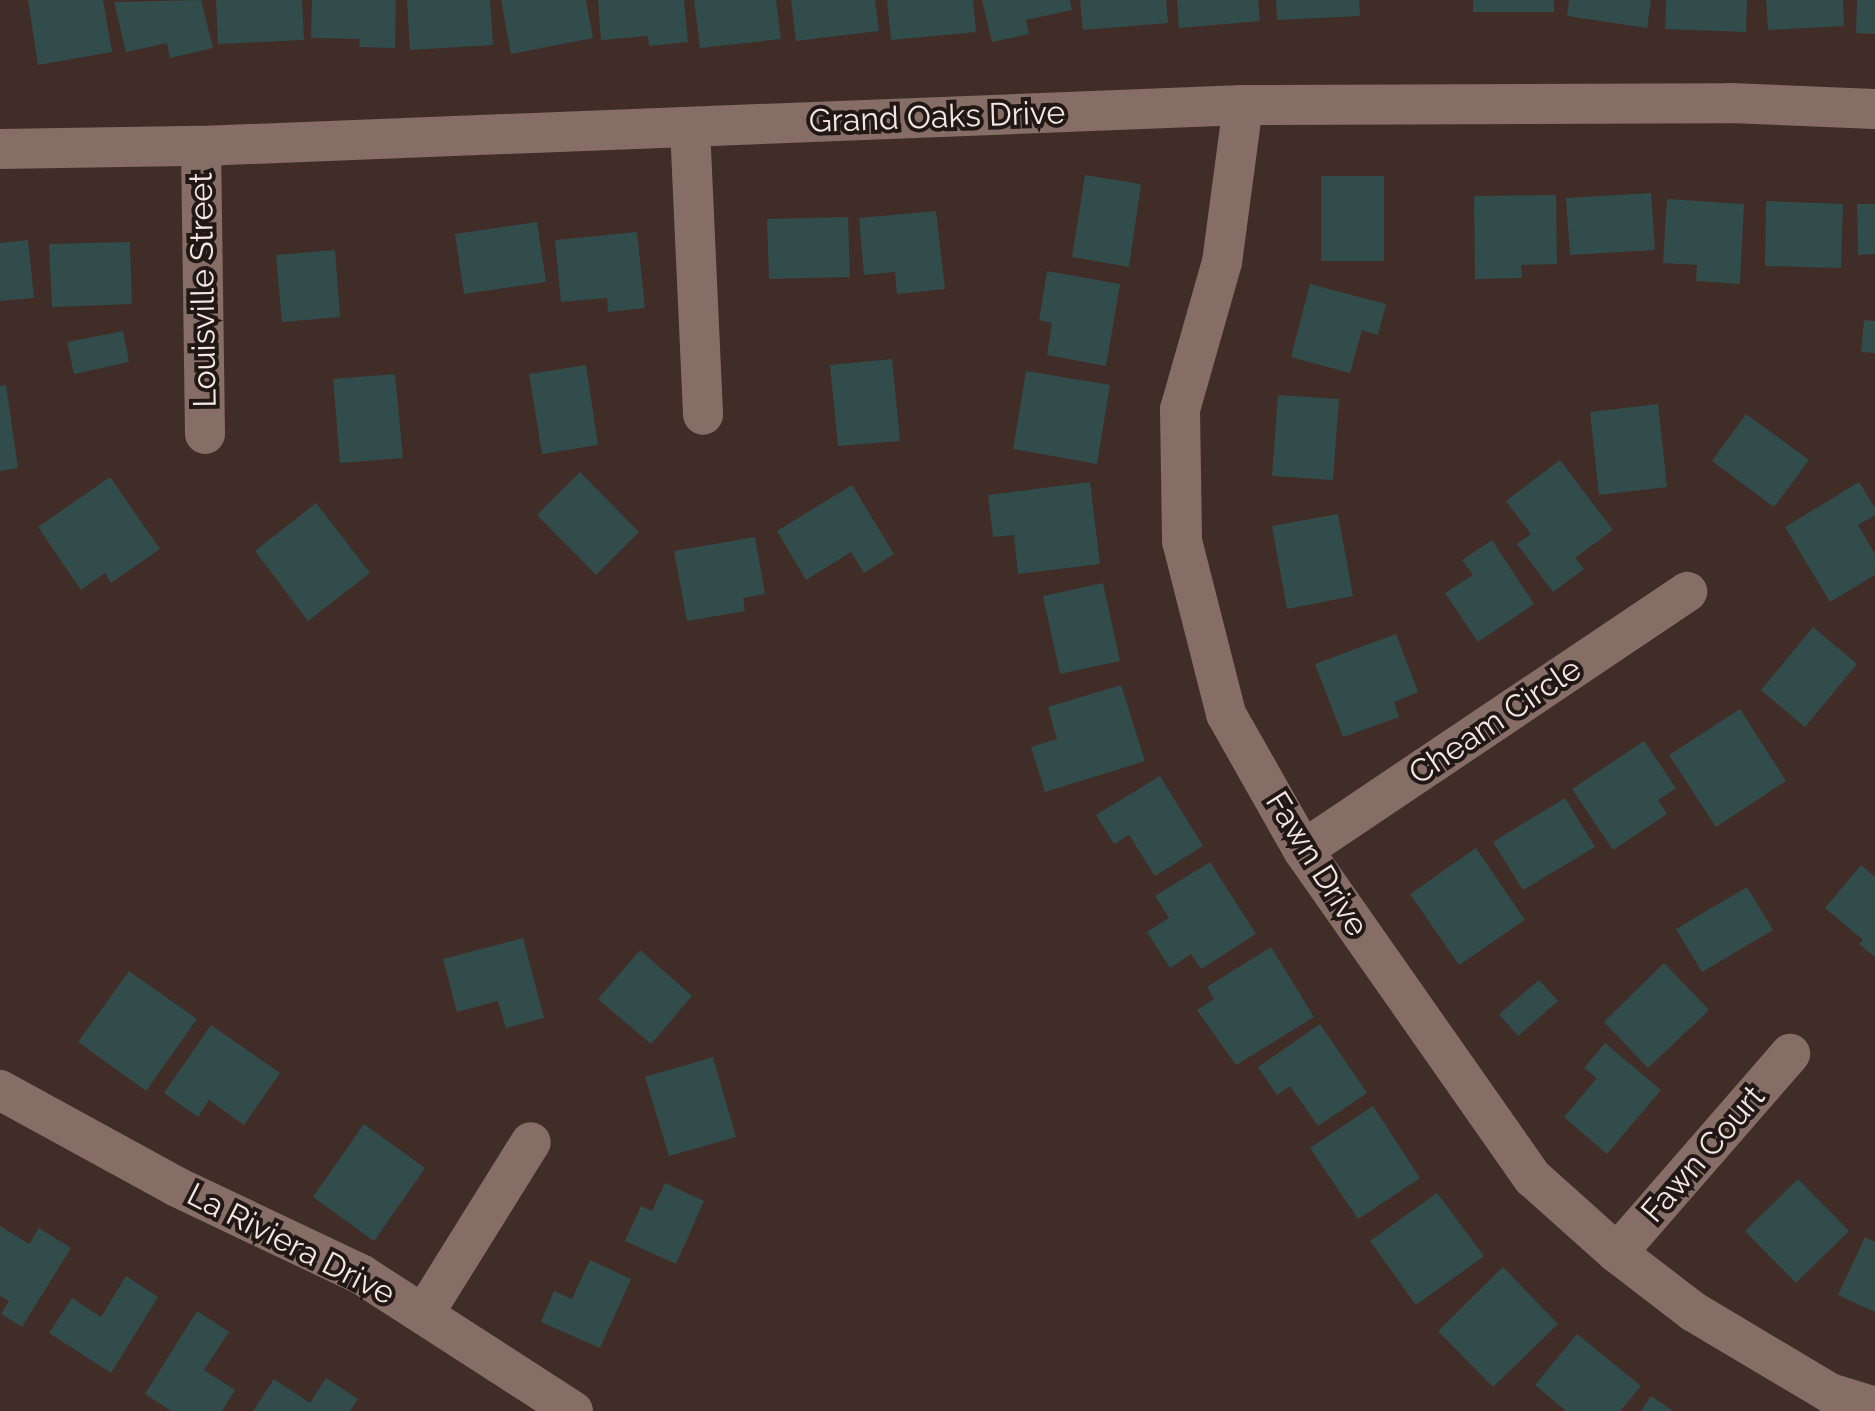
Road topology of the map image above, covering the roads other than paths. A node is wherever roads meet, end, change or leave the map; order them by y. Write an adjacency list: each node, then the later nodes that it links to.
1 (1243, 105): 2 (street, Grand Oaks Drive); 3 (street, Grand Oaks Drive); 9 (street, Fawn Drive)
2 (1875, 109)
3 (690, 127): 4 (street, Grand Oaks Drive); 6 (street)
4 (201, 146): 5 (street, Grand Oaks Drive); 7 (street, Louisville Street)
5 (0, 149)
6 (703, 414)
7 (205, 434)
8 (1687, 592): 9 (street, Cheam Circle)
9 (1303, 850): 13 (street, Fawn Drive)
10 (1790, 1054): 13 (street, Fawn Court)
11 (0, 1090): 14 (street, La Riviera Drive)
12 (531, 1142): 14 (street)
13 (1617, 1253): 16 (street, Fawn Drive)
14 (424, 1312): 15 (street, La Riviera Drive)
15 (559, 1407)
16 (1875, 1407)

